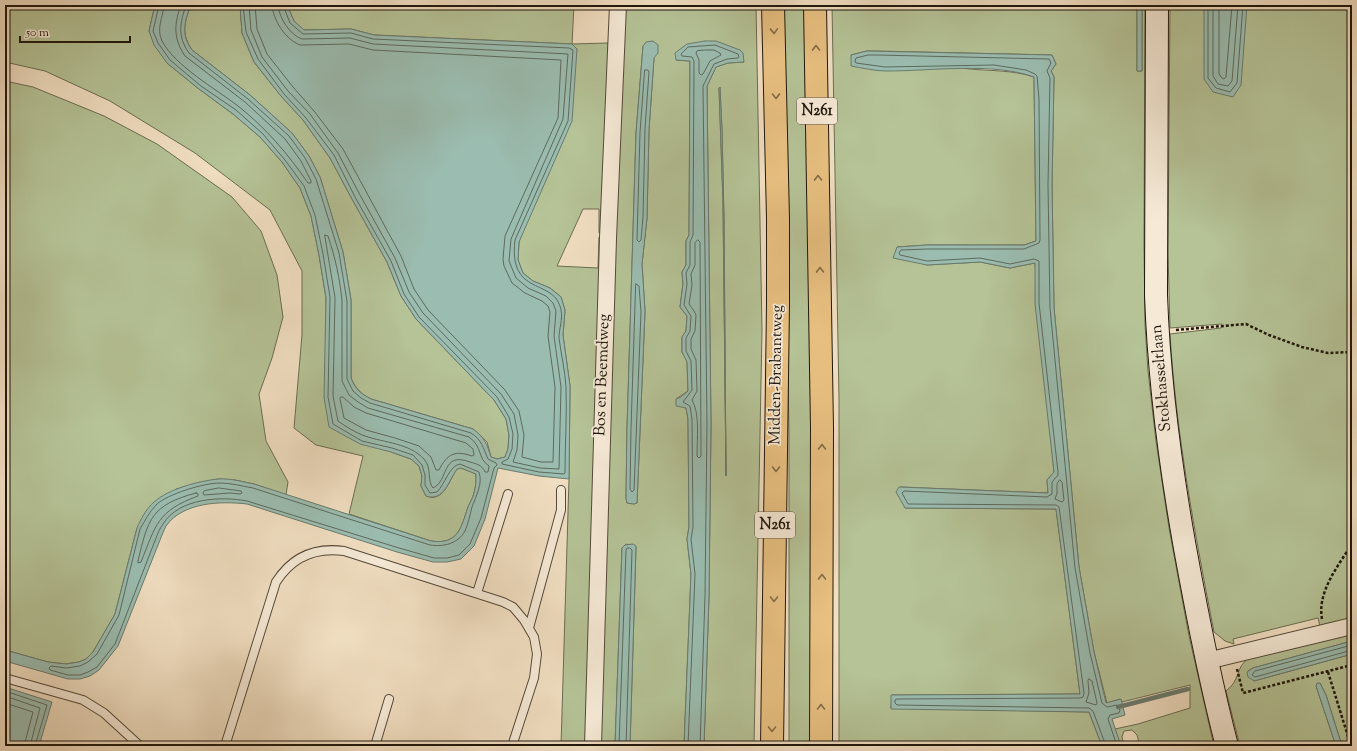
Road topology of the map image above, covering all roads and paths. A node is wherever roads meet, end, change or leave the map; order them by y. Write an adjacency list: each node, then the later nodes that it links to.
1 (618, 5): 24 (street, Bos en Beemdweg)
2 (773, 5): 25 (highway, Midden-Brabantweg / N261, one-way to 25)
3 (815, 5): 26 (highway, N261, one-way to 3)
4 (1157, 5): 15 (street, Stokhasseltlaan)
5 (1174, 330): 6 (path)
6 (1352, 352)
7 (561, 490): 12 (lane)
8 (508, 494): 10 (lane)
9 (1352, 544): 13 (path)
10 (477, 593): 12 (lane); 21 (lane)
11 (1352, 626): 13 (street)
12 (529, 628): 23 (lane)
13 (1325, 633): 14 (street)
14 (1233, 655): 15 (street); 17 (path)
15 (1207, 661): 27 (street, Stokhasseltlaan)
16 (1352, 665): 17 (path)
17 (1328, 672): 28 (path)
18 (5, 678): 20 (lane)
19 (389, 699): 22 (lane)
20 (140, 746)
21 (225, 746)
22 (375, 746)
23 (512, 746)
24 (593, 746)
25 (772, 746)
26 (821, 746)
27 (1227, 746)
28 (1351, 746)

